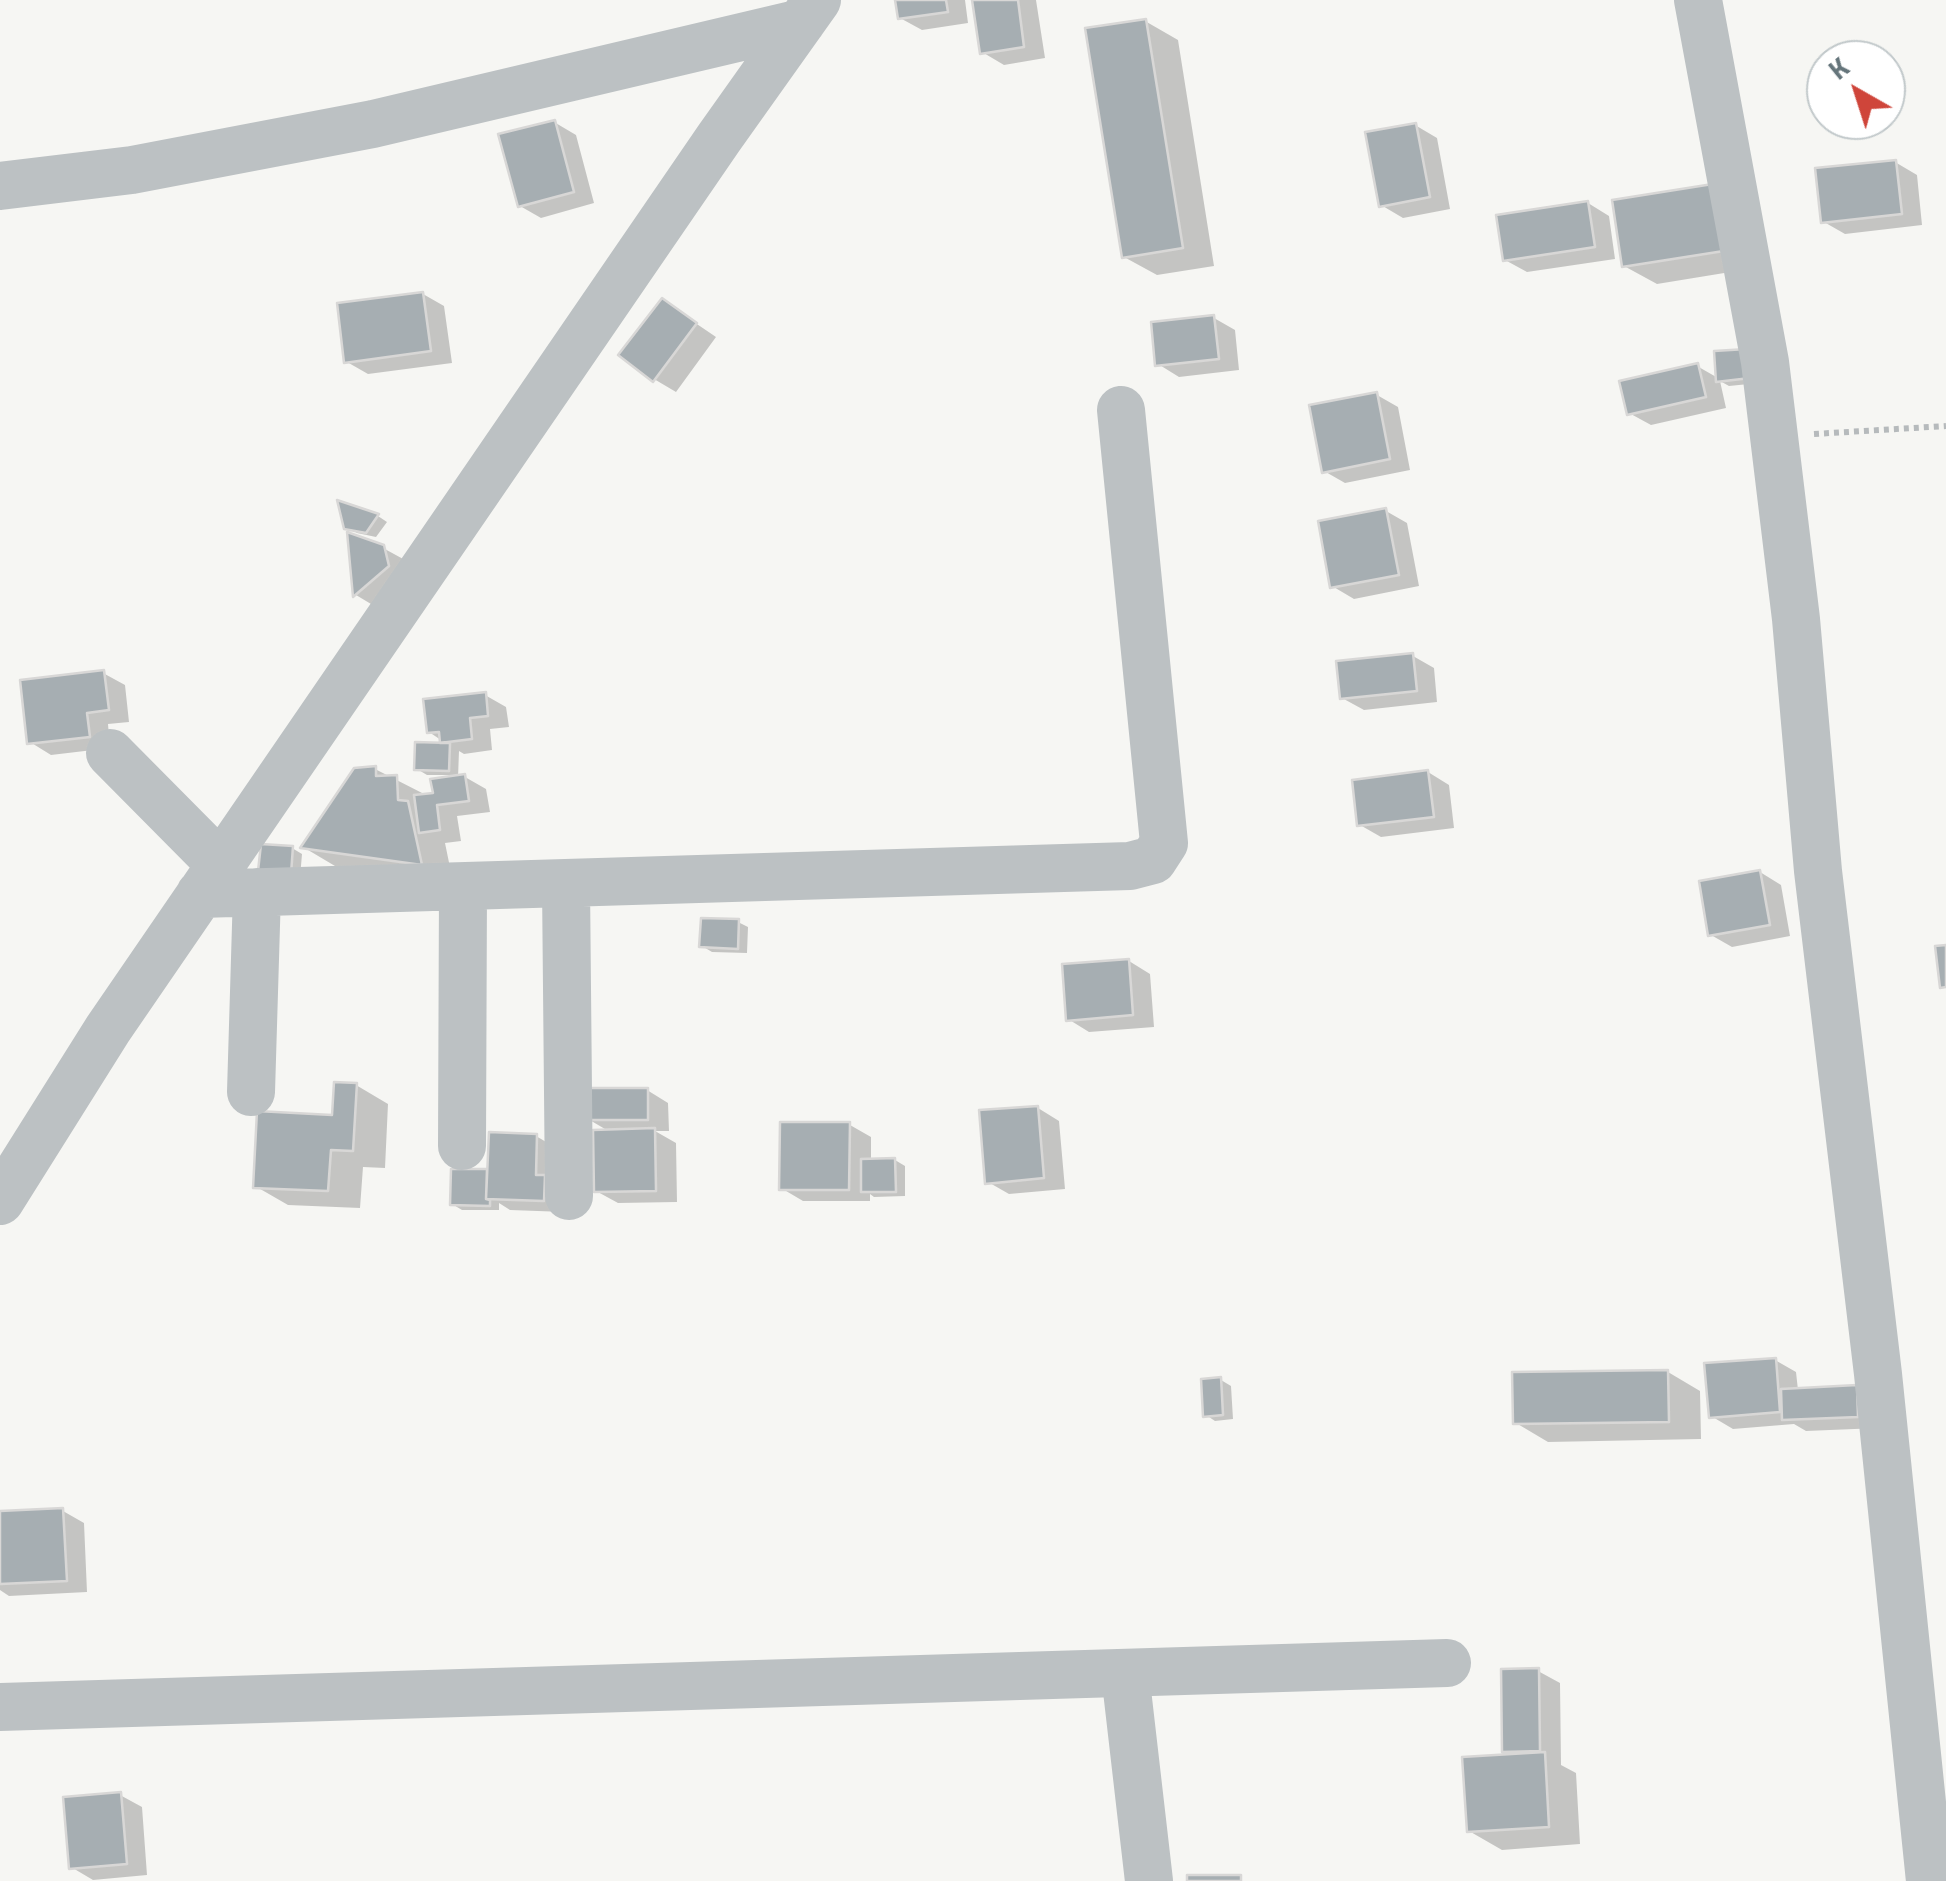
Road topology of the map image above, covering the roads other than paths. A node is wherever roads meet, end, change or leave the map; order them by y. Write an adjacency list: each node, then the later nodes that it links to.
1 (1698, 0): 17 (street)
2 (809, 12): 3 (street); 6 (street)
3 (0, 186)
4 (1121, 410): 7 (street)
5 (110, 753): 6 (street)
6 (226, 884): 8 (street); 9 (street); 12 (street)
7 (566, 884): 8 (street); 11 (street)
8 (463, 886): 10 (street)
9 (252, 1092)
10 (462, 1146)
11 (569, 1196)
12 (0, 1201)
13 (1447, 1663): 14 (street)
14 (1125, 1673): 15 (street); 16 (street)
15 (0, 1707)
16 (1149, 1881)
17 (1930, 1881)

